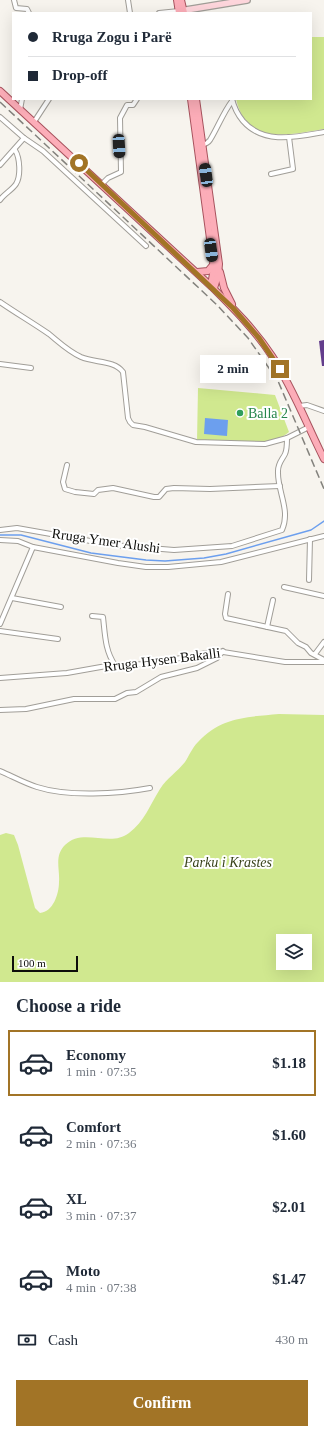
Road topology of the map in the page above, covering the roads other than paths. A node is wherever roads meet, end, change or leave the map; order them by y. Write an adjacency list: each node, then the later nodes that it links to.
1 (14, 0): 7 (street)
2 (128, 0): 8 (street)
3 (177, 0): 9 (main road)
4 (182, 0): 9 (main road)
5 (247, 0): 6 (main road)
6 (228, 2): 9 (main road)
7 (29, 12)
8 (130, 12)
9 (178, 12)
10 (0, 91): 17 (main road)
11 (22, 100): 17 (street)
12 (48, 100): 19 (street)
13 (136, 100): 27 (street)
14 (191, 100): 30 (main road)
15 (196, 100): 23 (main road)
16 (232, 100): 21 (street); 23 (street)
17 (20, 110): 19 (main road)
18 (0, 117): 22 (street)
19 (34, 122): 27 (main road)
20 (324, 132): 21 (street)
21 (289, 137): 26 (street)
22 (24, 138): 24 (street); 29 (street)
23 (202, 145): 30 (main road)
24 (15, 150): 25 (street); 28 (street)
25 (1, 164)
26 (271, 174)
27 (102, 184): 31 (main road)
28 (0, 200)
29 (146, 246)
30 (216, 264): 31 (main road); 32 (main road); 34 (main road)
31 (197, 272): 32 (main road)
32 (212, 287): 34 (main road)
33 (0, 302): 40 (street)
34 (233, 308): 37 (main road)
35 (0, 364): 36 (street)
36 (31, 368)
37 (299, 406): 38 (street); 39 (main road)
38 (324, 411)
39 (309, 427): 40 (street); 41 (main road)
40 (287, 438): 43 (street, Rruga Ymer Alushi)
41 (324, 459)
42 (67, 465): 43 (street)
43 (280, 486): 44 (street, Rruga Ymer Alushi)
44 (0, 530)
45 (324, 536): 46 (street)
46 (310, 539): 48 (street); 49 (street)
47 (0, 540): 48 (street)
48 (33, 547): 53 (street)
49 (309, 580)
50 (284, 587): 52 (street)
51 (228, 594): 58 (street)
52 (324, 596)
53 (12, 598): 55 (street); 57 (street)
54 (273, 600): 58 (street)
55 (61, 607)
56 (92, 616): 65 (street)
57 (0, 624)
58 (267, 627): 63 (street)
59 (0, 631): 60 (street)
60 (58, 639)
61 (324, 642): 63 (street)
62 (223, 651): 64 (street, Rruga Hysen Bakalli); 65 (street, Rruga Hysen Bakalli); 67 (street)
63 (315, 654): 64 (street)
64 (324, 661)
65 (115, 665): 66 (street, Rruga Hysen Bakalli)
66 (0, 678)
67 (0, 710)
68 (0, 771): 69 (street)
69 (150, 788)

